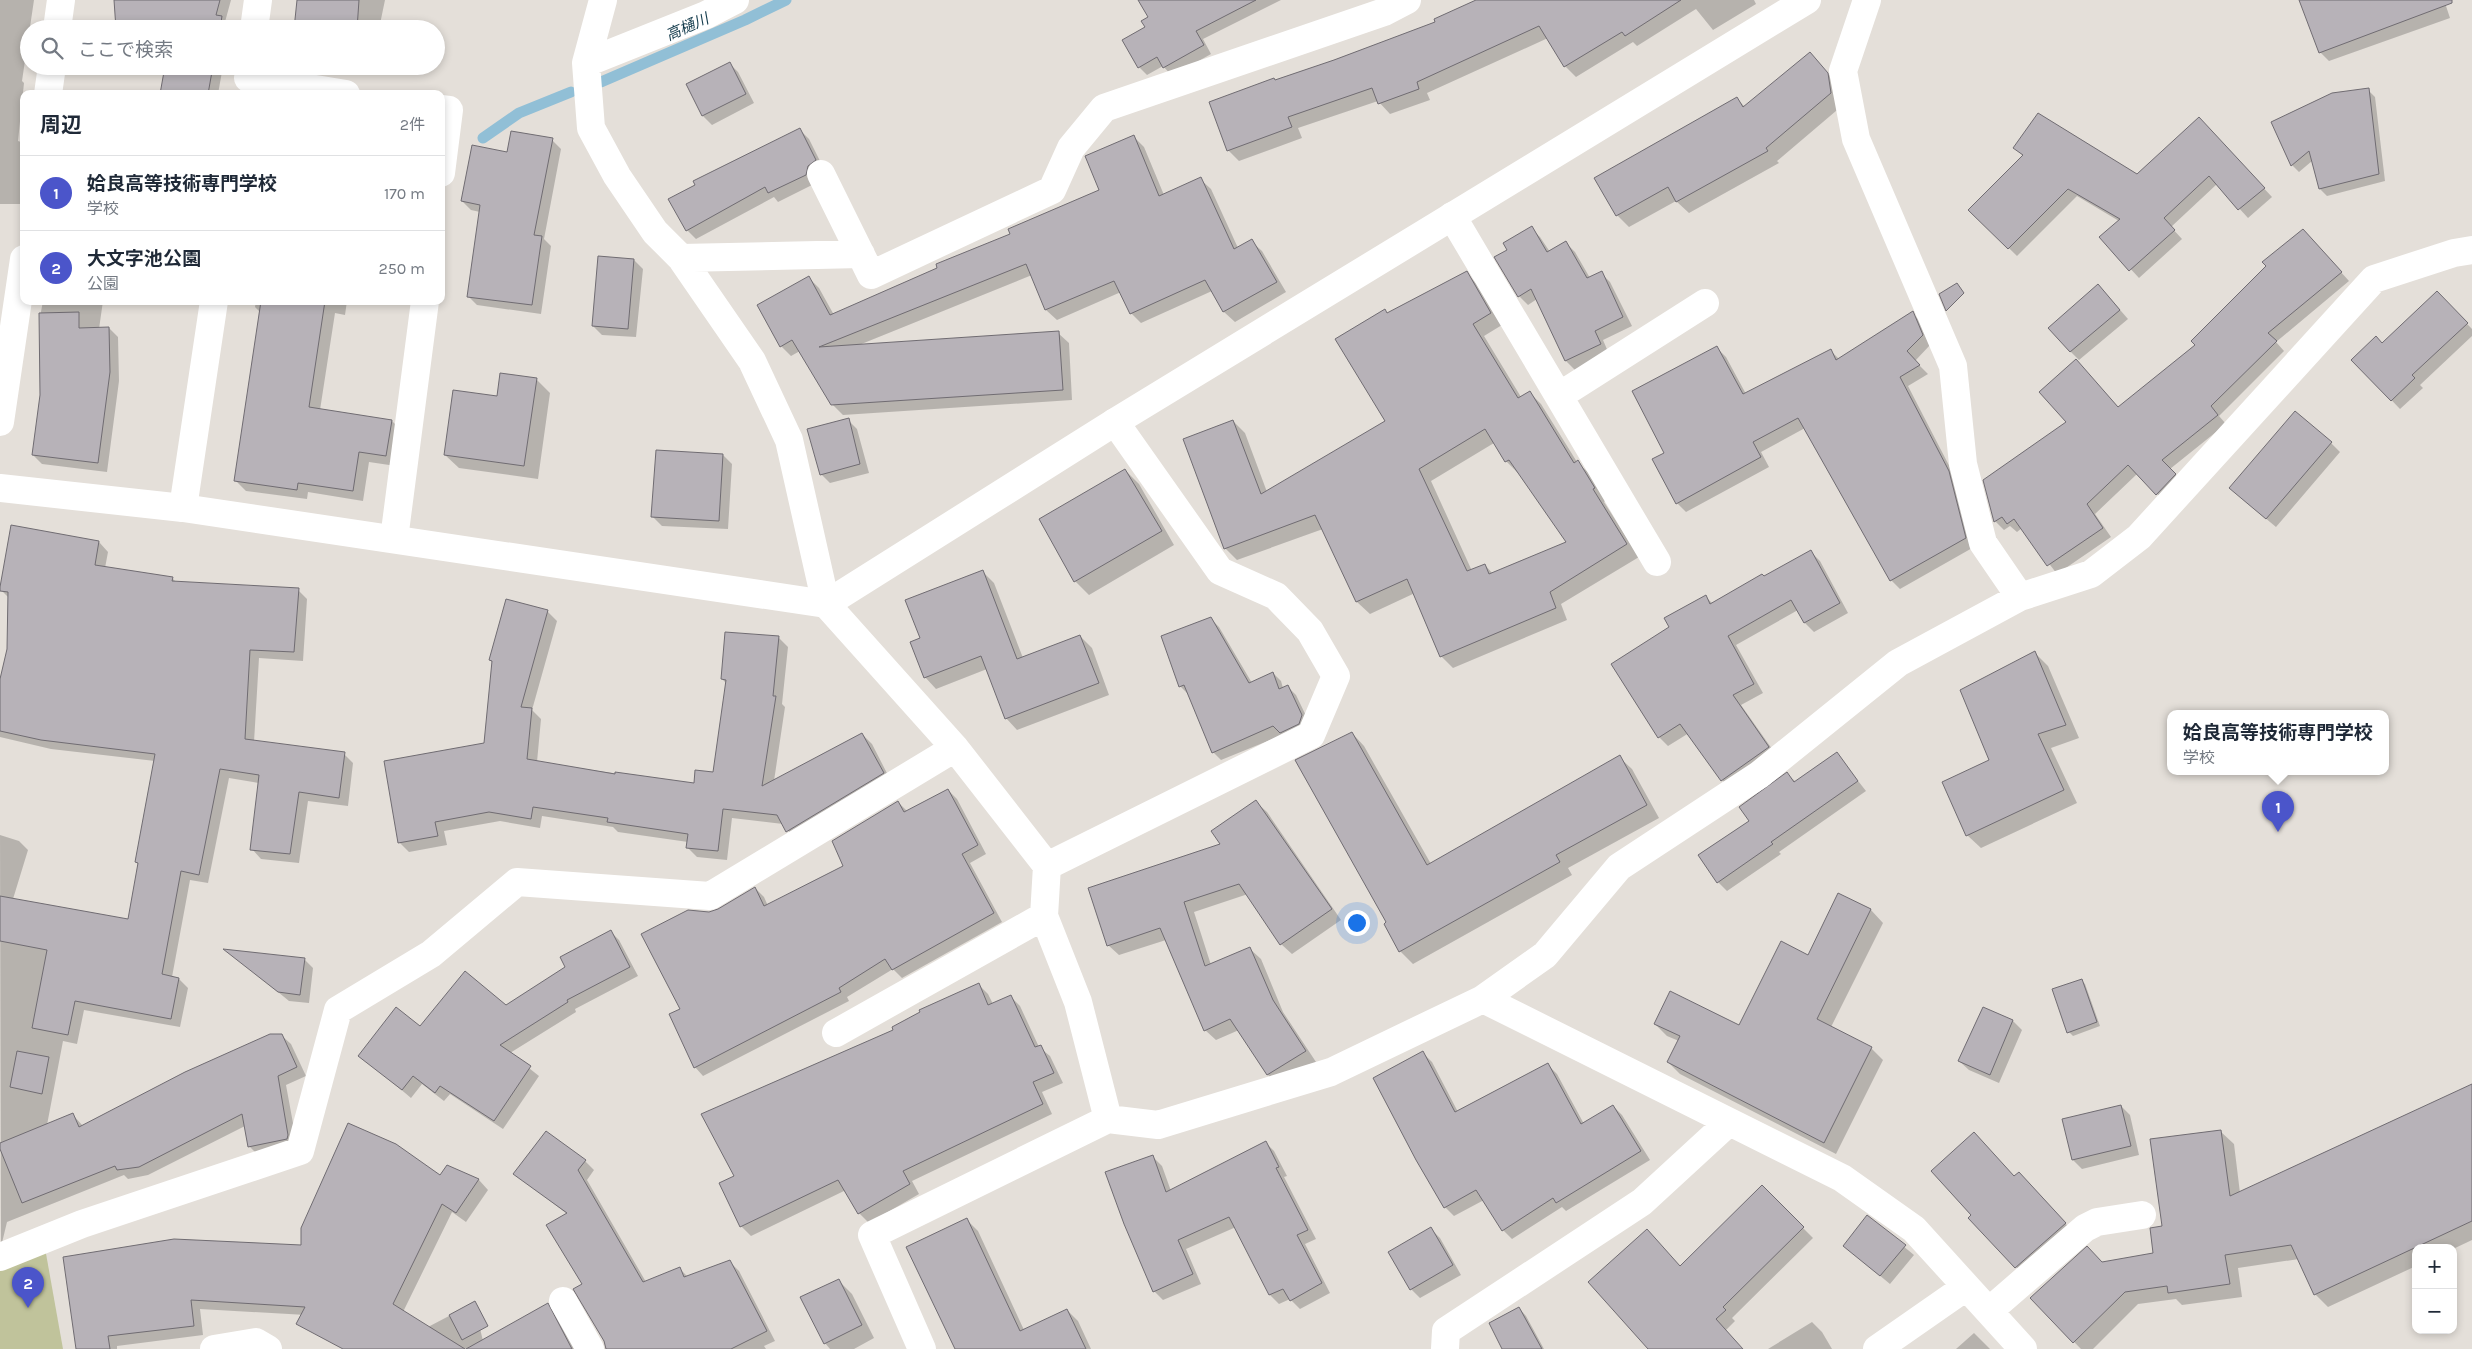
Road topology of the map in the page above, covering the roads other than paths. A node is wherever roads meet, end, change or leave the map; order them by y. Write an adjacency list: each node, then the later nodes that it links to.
1 (61, 0): 8 (street)
2 (258, 0): 9 (street)
3 (603, 0): 10 (street)
4 (735, 0): 10 (street)
5 (1407, 0): 20 (street)
6 (1808, 0): 18 (street)
7 (1867, 0): 33 (street)
8 (58, 20)
9 (255, 20)
10 (586, 63): 21 (street)
11 (51, 75): 13 (street)
12 (247, 79): 14 (street)
13 (49, 90)
14 (320, 90)
15 (445, 110): 16 (street)
16 (445, 142)
17 (821, 174): 20 (street)
18 (1452, 216): 26 (street); 28 (street)
19 (2472, 250): 33 (street)
20 (861, 254): 21 (street)
21 (681, 258): 34 (street)
22 (20, 285): 27 (street)
23 (1705, 303): 26 (street)
24 (213, 305): 30 (street)
25 (424, 305): 31 (street)
26 (1559, 396): 32 (street)
27 (0, 422)
28 (1115, 422): 34 (street); 36 (street)
29 (0, 488): 30 (street)
30 (183, 508): 31 (street)
31 (394, 540): 34 (street)
32 (1658, 562)
33 (2020, 597): 38 (street)
34 (826, 604): 35 (street)
35 (955, 748): 36 (street); 43 (street)
36 (1047, 866): 37 (street)
37 (1044, 916): 39 (street); 40 (street)
38 (1483, 999): 40 (street); 41 (street)
39 (836, 1033)
40 (1108, 1120): 50 (street)
41 (1729, 1122): 44 (street); 51 (street)
42 (2142, 1215): 46 (street)
43 (0, 1257)
44 (1966, 1287): 46 (street); 52 (street)
45 (563, 1301): 49 (street)
46 (1989, 1311): 53 (street)
47 (214, 1349): 48 (street)
48 (268, 1349)
49 (590, 1349)
50 (922, 1349)
51 (1445, 1349)
52 (1877, 1349)
53 (2023, 1349)

